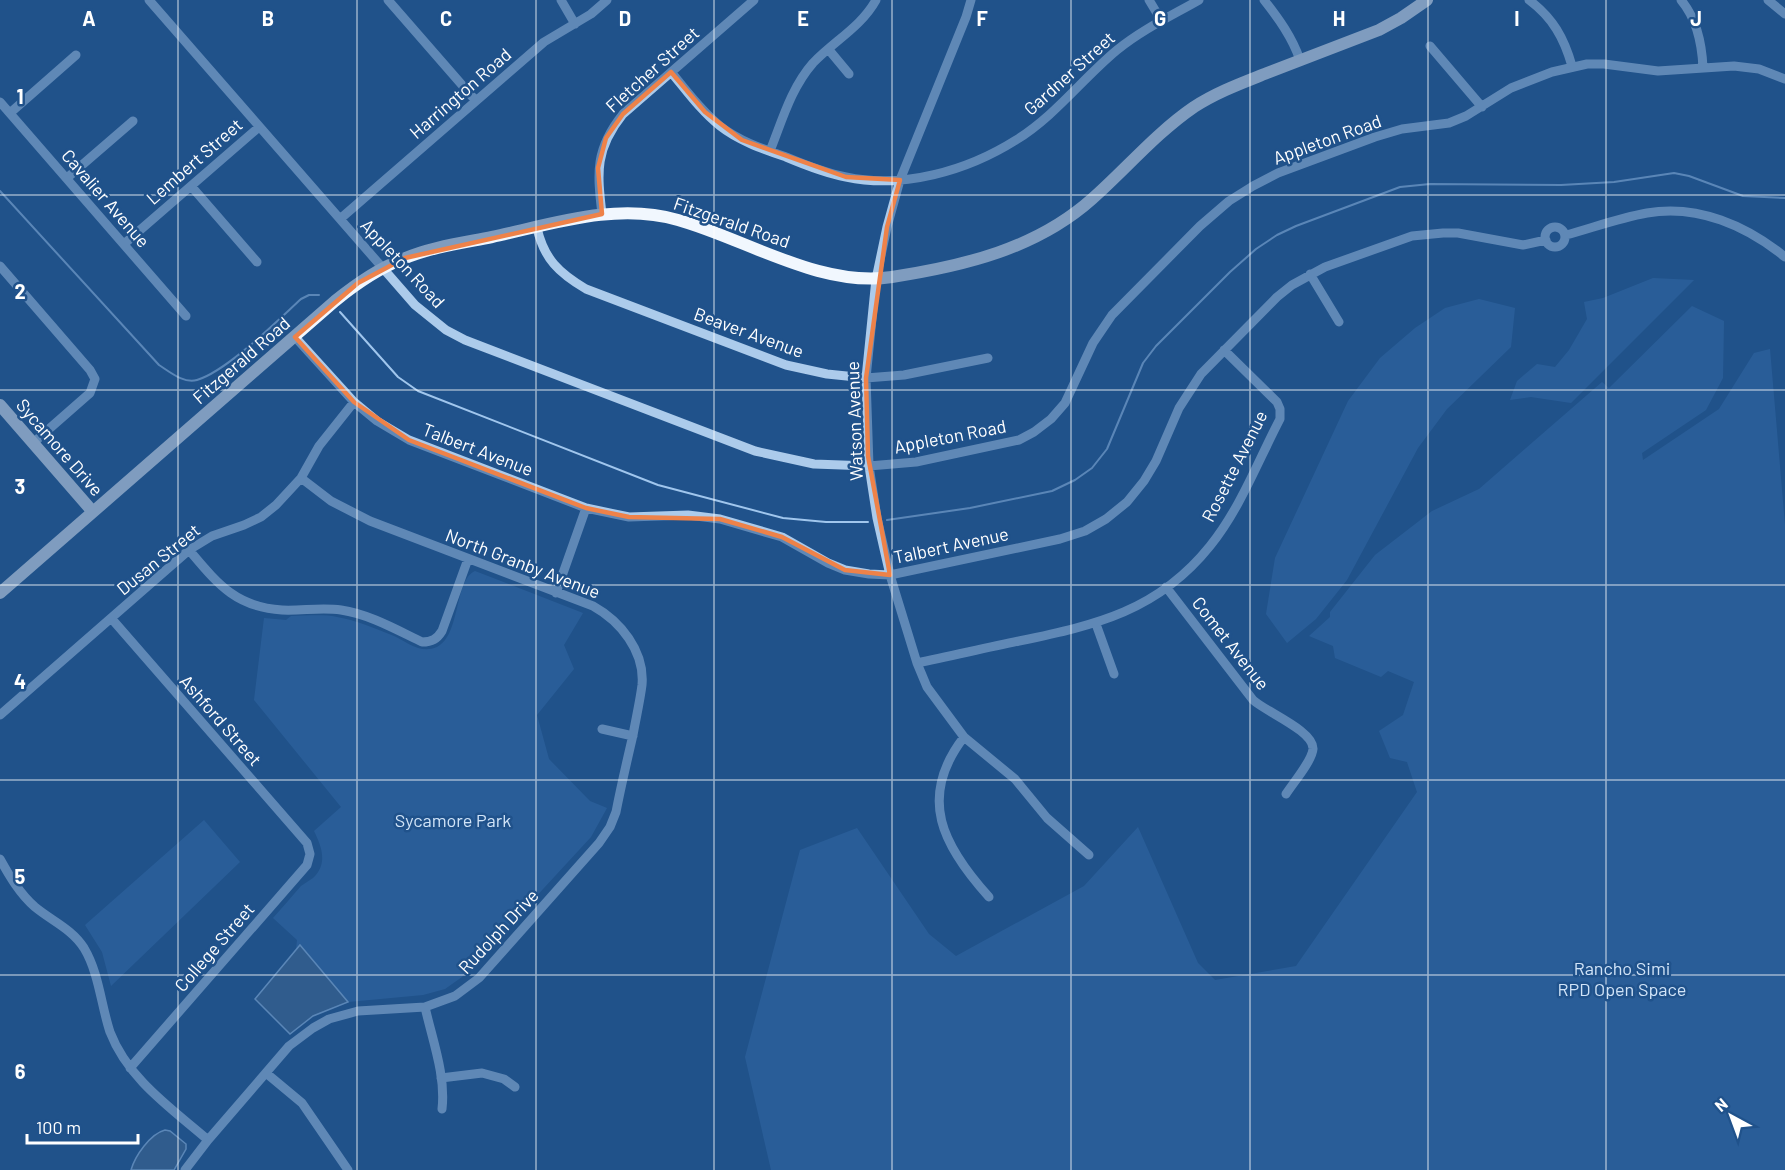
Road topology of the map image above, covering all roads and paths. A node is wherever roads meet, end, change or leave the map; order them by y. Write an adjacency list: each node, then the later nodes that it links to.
1 (149, 0): 32 (street, Appleton Road)
2 (388, 0): 27 (street)
3 (561, 0): 17 (street)
4 (607, 0): 17 (street, Harrington Road)
5 (876, 0): 19 (street)
6 (971, 0): 35 (street, Watson Avenue)
7 (1149, 0): 16 (street)
8 (1199, 0): 16 (street, Gardner Street)
9 (1264, 0): 21 (street)
10 (1427, 0): 21 (main road, Fitzgerald Road)
11 (1529, 0): 22 (street)
12 (1681, 0): 23 (street)
13 (1768, 0): 15 (street)
14 (752, 1): 24 (street, Fletcher Street)
15 (1785, 14)
16 (1161, 20): 35 (street, Gardner Street)
17 (575, 24): 27 (street, Harrington Road)
18 (1430, 46): 29 (street)
19 (829, 50): 25 (street); 33 (street)
20 (76, 56): 30 (street)
21 (1300, 60): 48 (main road, Fitzgerald Road)
22 (1572, 66): 23 (street, Appleton Road); 29 (street, Appleton Road)
23 (1703, 68): 26 (street, Appleton Road)
24 (671, 72): 33 (street, Gardner Street); 37 (street, Fletcher Street)
25 (849, 74)
26 (1785, 80)
27 (476, 100): 38 (street, Harrington Road)
28 (0, 102): 30 (street, Cavalier Avenue)
29 (1482, 106): 58 (street, Appleton Road)
30 (10, 113): 34 (street, Cavalier Avenue)
31 (133, 121): 34 (street)
32 (259, 127): 36 (street, Lembert Street); 38 (street, Appleton Road)
33 (770, 151): 35 (street, Gardner Street)
34 (67, 178): 42 (street, Cavalier Avenue)
35 (900, 180): 48 (street, Watson Avenue)
36 (191, 186): 42 (street, Lembert Street); 44 (street)
37 (602, 214): 39 (main road, Fitzgerald Road); 48 (main road, Fitzgerald Road)
38 (340, 219): 46 (street, Appleton Road)
39 (537, 228): 46 (main road, Fitzgerald Road); 54 (street, Beaver Avenue)
40 (1566, 235): 41 (street); 41 (street); 43 (street)
41 (1546, 240): 47 (street, Talbert Avenue)
42 (124, 244): 49 (street, Cavalier Avenue)
43 (1785, 257)
44 (257, 262)
45 (0, 266): 57 (street)
46 (382, 268): 51 (main road, Fitzgerald Road); 58 (street, Appleton Road)
47 (1310, 274): 50 (street); 52 (street, Talbert Avenue)
48 (876, 279): 54 (street, Watson Avenue)
49 (186, 316)
50 (1339, 322)
51 (295, 337): 55 (street, Talbert Avenue); 61 (main road, Fitzgerald Road)
52 (1224, 350): 64 (street, Talbert Avenue); 65 (street, Rosette Avenue)
53 (988, 358): 54 (street, Beaver Avenue)
54 (866, 378): 58 (street, Watson Avenue)
55 (354, 402): 59 (street, Dusan Street); 60 (street, Talbert Avenue)
56 (0, 405): 57 (main road, Sycamore Drive)
57 (33, 443): 61 (main road, Sycamore Drive)
58 (869, 466): 64 (street, Watson Avenue)
59 (301, 478): 62 (street, Dusan Street); 63 (street, North Granby Avenue)
60 (586, 508): 64 (street, Talbert Avenue); 67 (street)
61 (93, 512): 66 (main road, Fitzgerald Road)
62 (189, 550): 63 (street); 68 (street, Dusan Street)
63 (468, 559): 67 (street, North Granby Avenue)
64 (890, 575): 70 (street, Watson Avenue)
65 (1166, 587): 69 (street, Rosette Avenue); 76 (street, Comet Avenue)
66 (0, 593)
67 (556, 593): 75 (street, North Granby Avenue)
68 (111, 618): 72 (street, Dusan Street); 77 (street, Ashford Street)
69 (1096, 624): 70 (street, Rosette Avenue); 71 (street)
70 (917, 663): 74 (street, Watson Avenue)
71 (1114, 674)
72 (0, 715)
73 (602, 729): 75 (street)
74 (964, 737): 78 (street, Watson Avenue); 80 (street)
75 (632, 741): 81 (street, Rudolph Drive)
76 (1286, 794)
77 (307, 843): 82 (street, College Street)
78 (1089, 855)
79 (0, 859): 82 (street)
80 (989, 897)
81 (425, 1006): 83 (street, Rudolph Drive); 84 (street)
82 (130, 1068): 87 (street)
83 (266, 1073): 87 (street, Rudolph Drive); 89 (street)
84 (441, 1078): 85 (street); 86 (street)
85 (515, 1087)
86 (442, 1109)
87 (208, 1140): 88 (street, Rudolph Drive)
88 (185, 1170)
89 (348, 1170)

